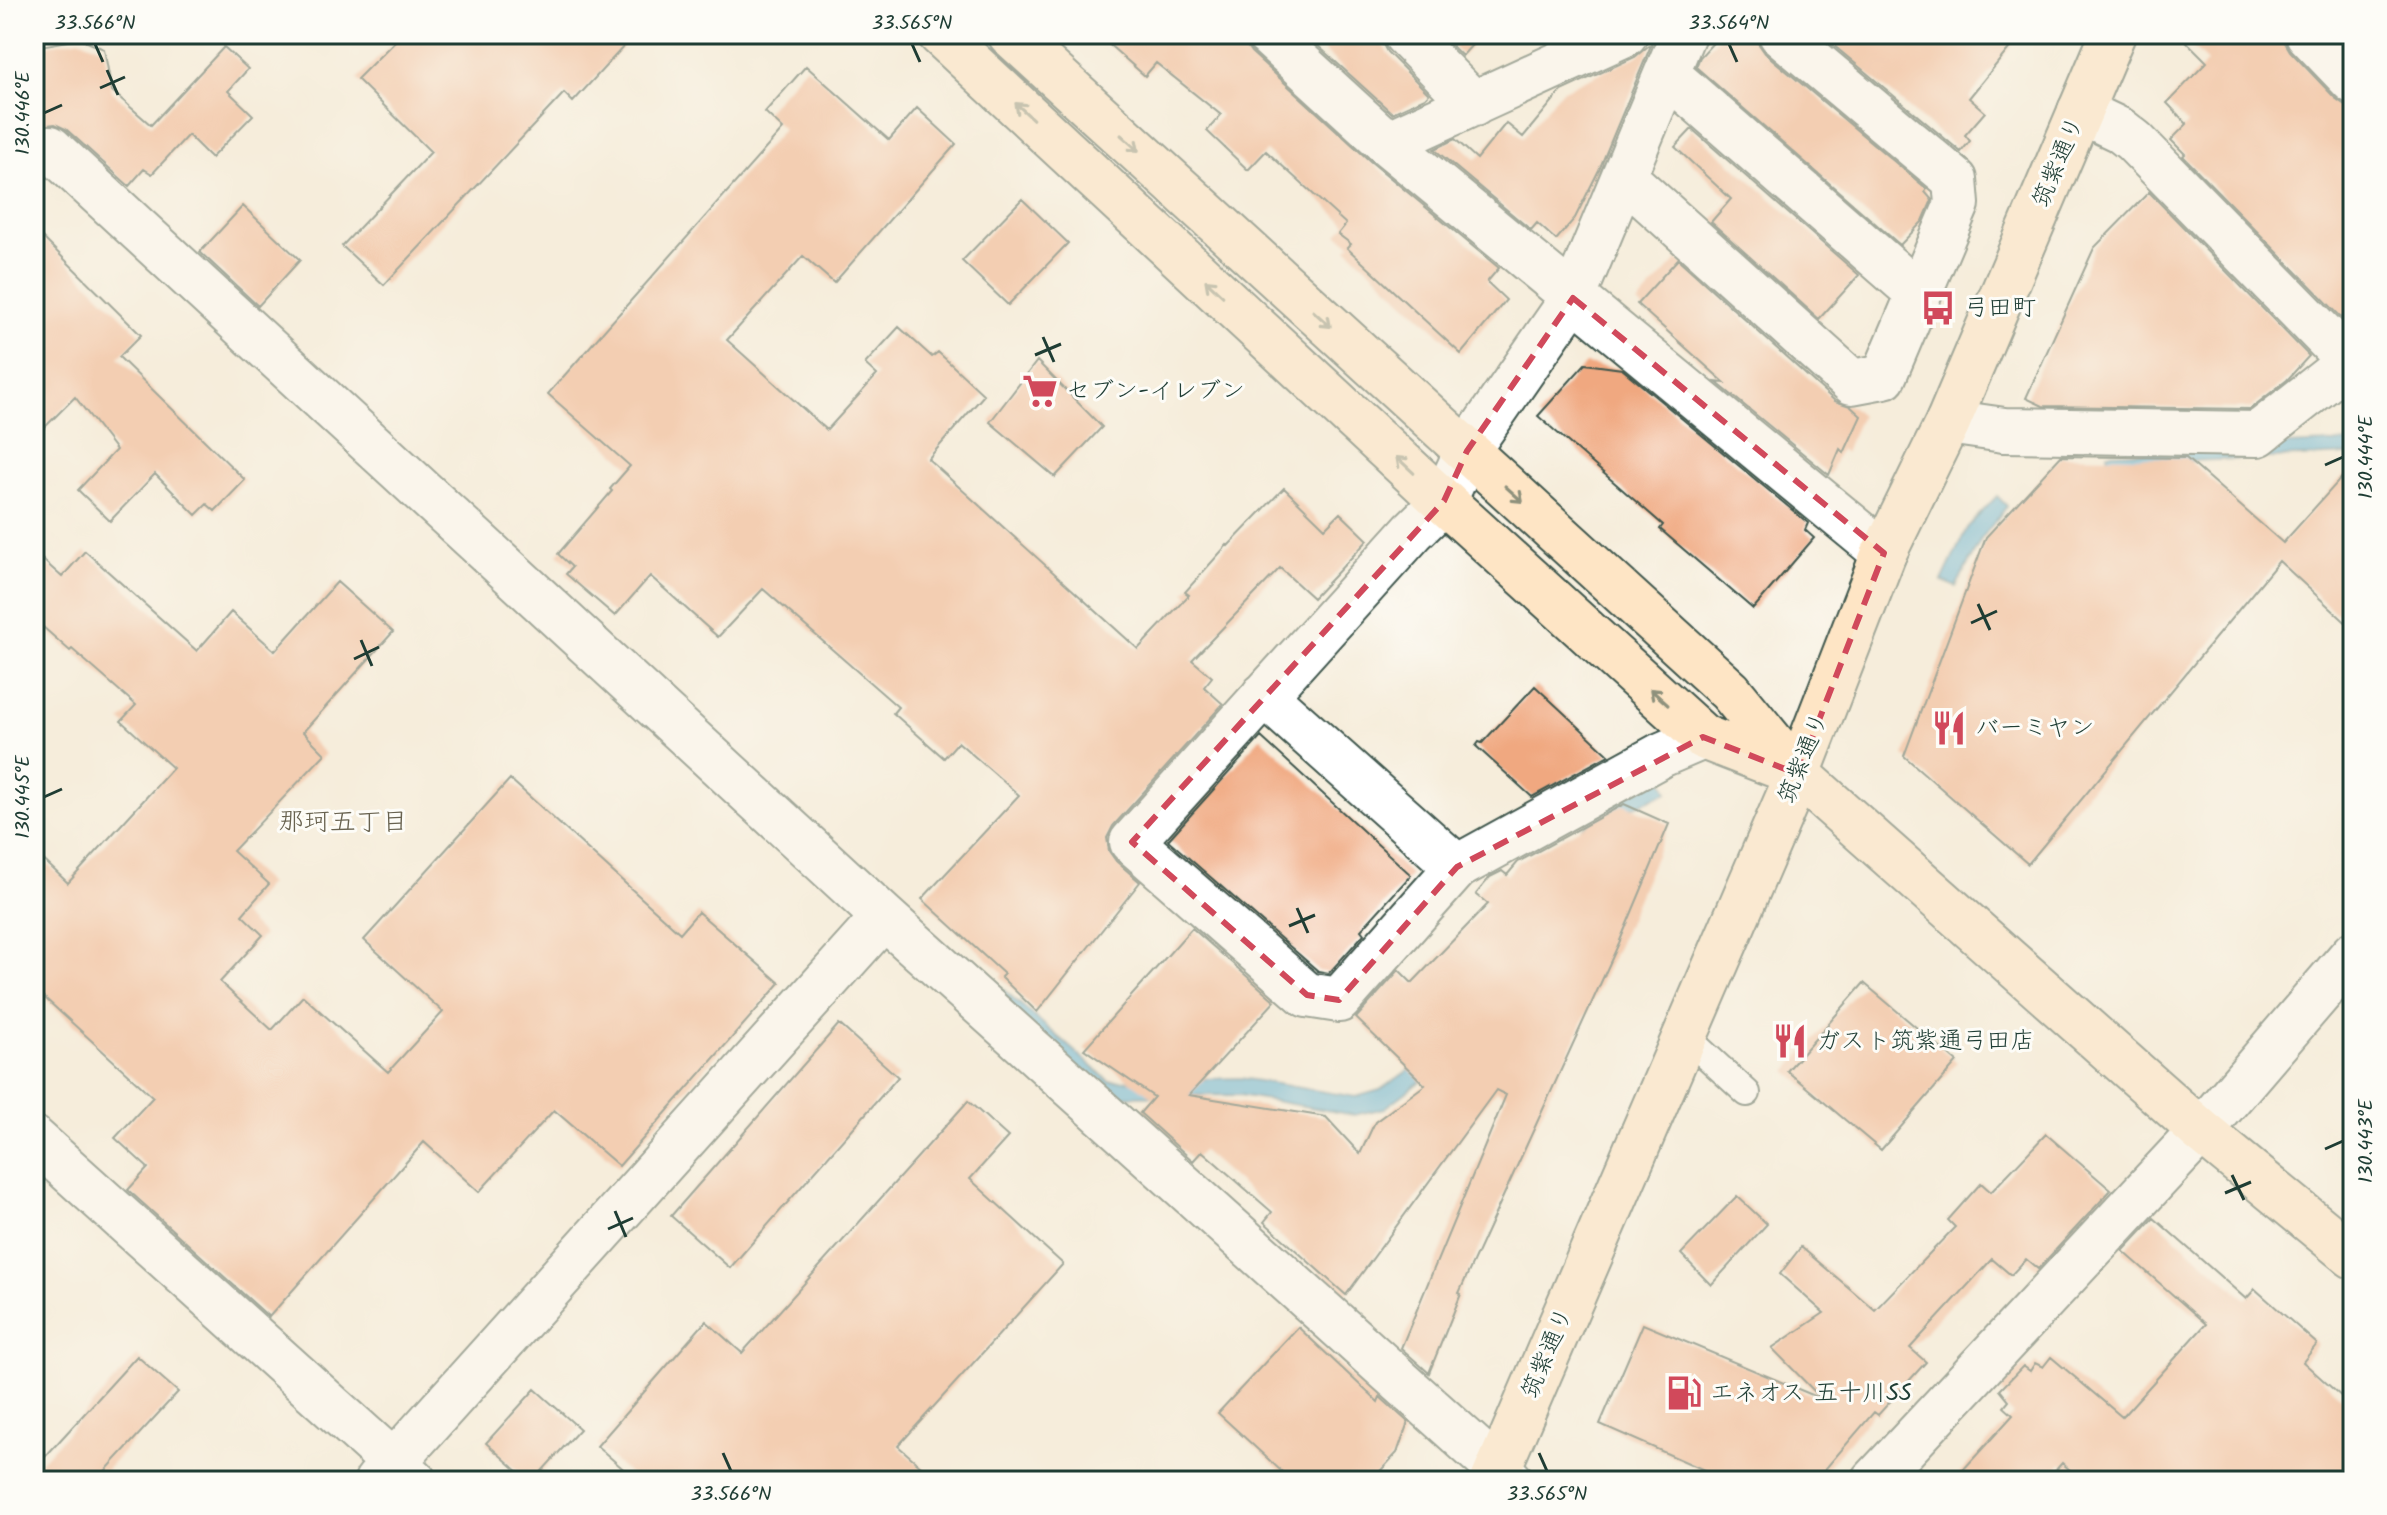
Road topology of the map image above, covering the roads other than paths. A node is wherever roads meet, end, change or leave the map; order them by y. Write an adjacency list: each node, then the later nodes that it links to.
1 (940, 34): 22 (street, one-way to 1)
2 (1010, 34): 21 (street, one-way to 21)
3 (1268, 34): 14 (street)
4 (1405, 34): 12 (street)
5 (1683, 34): 10 (street)
6 (1781, 34): 17 (street)
7 (2113, 34): 13 (street, 筑紫通り)
8 (2308, 34): 11 (street)
9 (1595, 40): 12 (street)
10 (1667, 74): 16 (street); 17 (street)
11 (2353, 81)
12 (1474, 104): 14 (street)
13 (2080, 111): 19 (street); 20 (street, 筑紫通り)
14 (1387, 143): 18 (street)
15 (50, 148): 28 (street)
16 (1624, 177): 17 (street); 18 (street)
17 (1919, 294)
18 (1573, 298): 21 (street); 23 (street)
19 (2351, 360): 20 (street)
20 (1948, 422): 23 (street, 筑紫通り)
21 (1467, 451): 22 (street); 26 (street, one-way to 26)
22 (1444, 501): 24 (street); 25 (street, one-way to 22)
23 (1884, 553): 26 (street, 筑紫通り)
24 (1264, 695): 27 (street); 27 (street)
25 (1703, 737): 26 (street); 27 (street)
26 (1798, 774): 30 (street, 筑紫通り); 32 (street)
27 (1457, 867)
28 (884, 917): 35 (street); 36 (street)
29 (2353, 954): 32 (street)
30 (1685, 1036): 31 (lane); 36 (street, 筑紫通り)
31 (1747, 1093)
32 (2201, 1131): 34 (street); 37 (street)
33 (34, 1139): 35 (street)
34 (2353, 1256)
35 (395, 1475)
36 (1501, 1477)
37 (1874, 1481)

